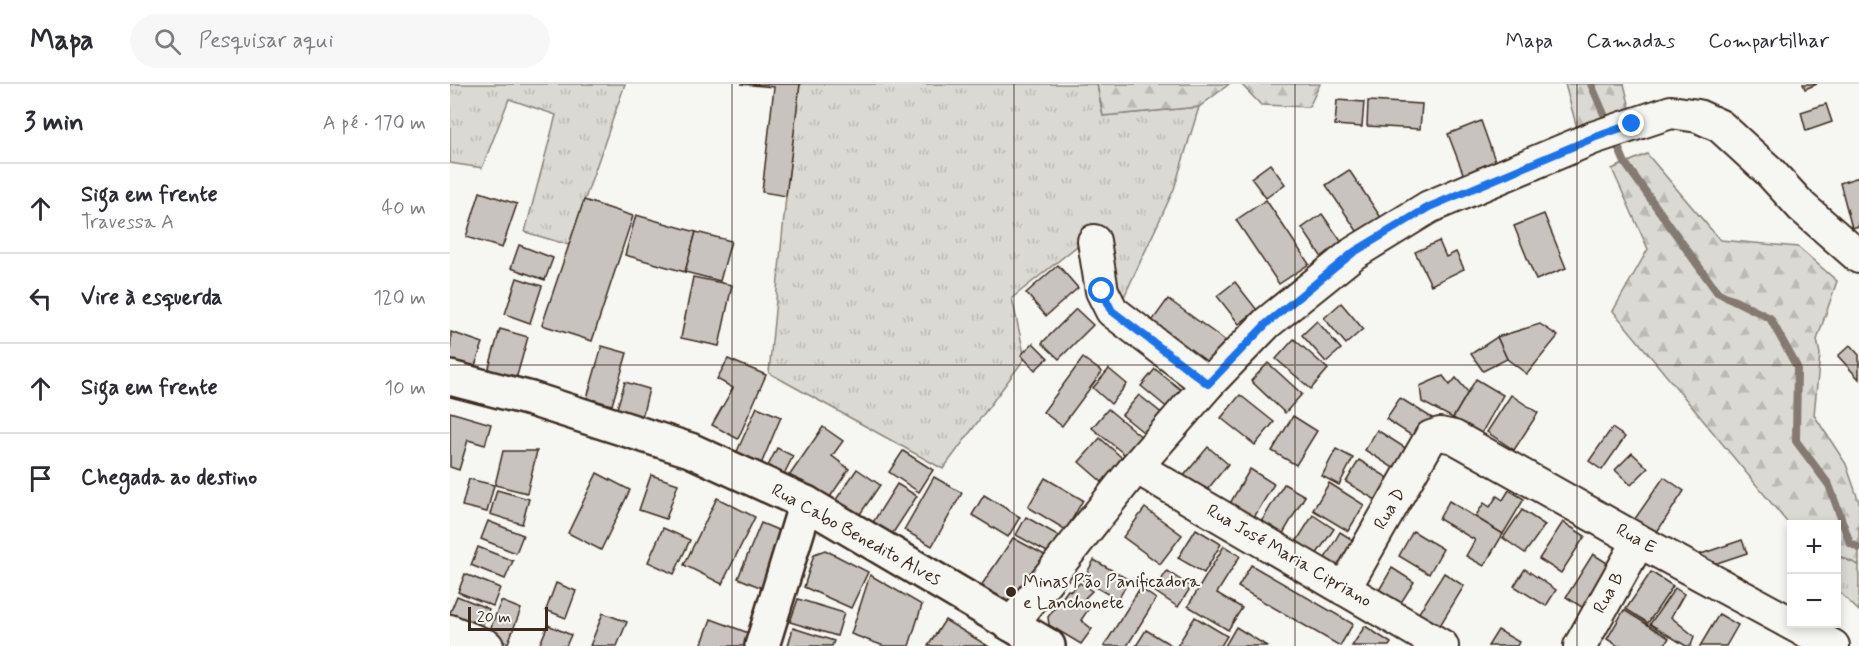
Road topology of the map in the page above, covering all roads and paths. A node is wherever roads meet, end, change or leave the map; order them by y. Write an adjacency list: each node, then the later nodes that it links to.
1 (1094, 241): 4 (street)
2 (1859, 257): 4 (street)
3 (450, 378): 7 (main road, Rua Cabo Benedito Alves)
4 (1208, 384): 6 (street)
5 (1440, 434): 8 (street, Rua E); 9 (street, Rua D)
6 (1136, 467): 9 (street, Rua José Maria Cipriano); 10 (street)
7 (806, 502): 10 (main road, Rua Cabo Benedito Alves); 13 (main road)
8 (1638, 541): 16 (street, Rua B); 17 (street, Rua E)
9 (1344, 589): 15 (street, Rua José Maria Cipriano)
10 (1011, 625): 14 (main road, Rua Cabo Benedito Alves)
11 (450, 631): 12 (street)
12 (487, 646)
13 (762, 646)
14 (1048, 646)
15 (1442, 646)
16 (1580, 646)
17 (1833, 646)

